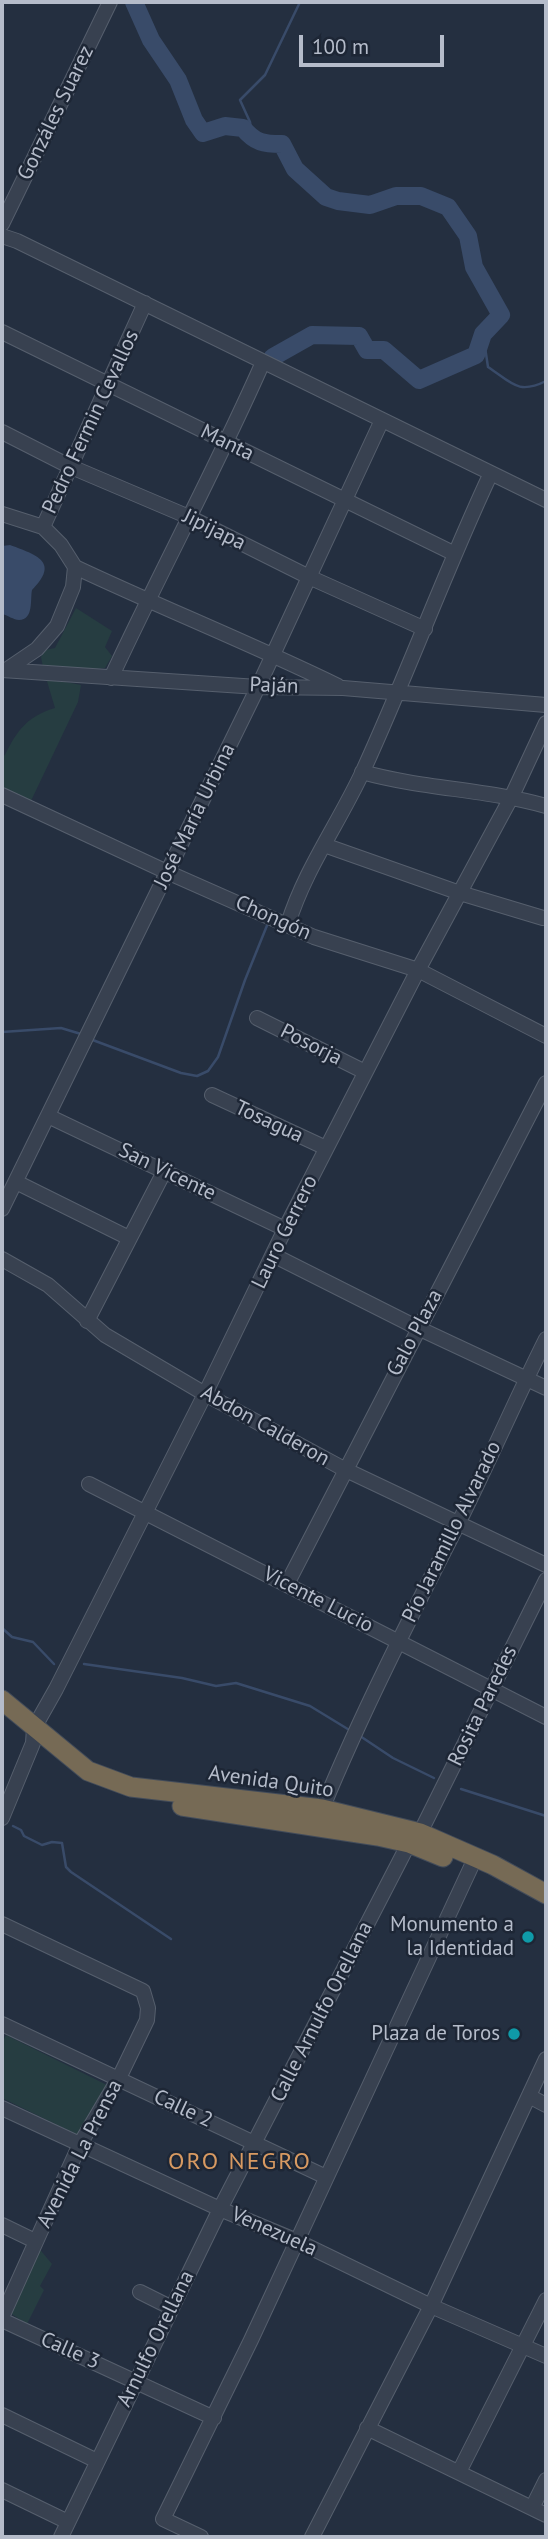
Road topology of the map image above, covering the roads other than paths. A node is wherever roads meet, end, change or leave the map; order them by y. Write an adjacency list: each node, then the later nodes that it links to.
1 (110, 2): 2 (street, Gonzáles Suarez)
2 (2, 224)
3 (2, 236): 4 (street)
4 (145, 303): 6 (street); 7 (street, Pedro Fermin Cevallos)
5 (2, 332): 7 (street, Manta)
6 (263, 362): 8 (street); 10 (street)
7 (108, 383): 10 (street, Manta); 11 (street, Pedro Fermin Cevallos)
8 (382, 420): 12 (street); 13 (street, José María Urbina)
9 (2, 432): 11 (street, Jipijapa)
10 (227, 443): 13 (street, Manta); 16 (street)
11 (69, 466): 16 (street, Jipijapa); 17 (street, Pedro Fermin Cevallos)
12 (491, 473): 14 (street); 18 (street)
13 (345, 500): 18 (street, Manta); 20 (street, José María Urbina)
14 (546, 500)
15 (2, 514): 17 (street)
16 (189, 517): 20 (street, Jipijapa); 21 (street)
17 (43, 527): 19 (street, Pedro Fermin Cevallos)
18 (453, 553): 22 (street)
19 (75, 566): 21 (street); 24 (street)
20 (309, 577): 22 (street, Jipijapa); 23 (street, José María Urbina)
21 (147, 600): 23 (street); 25 (street)
22 (425, 629): 28 (street)
23 (274, 654): 26 (street, José María Urbina); 27 (street)
24 (4, 670): 25 (street, Paján)
25 (111, 678): 26 (street, Paján)
26 (258, 687): 27 (street, Paján); 36 (street, José María Urbina)
27 (343, 688): 28 (street, Paján)
28 (396, 693): 29 (street, Paján); 31 (street)
29 (546, 705)
30 (546, 723): 33 (street, Lauro Gerrero)
31 (362, 772): 33 (street); 35 (street)
32 (2, 795): 36 (street, Chongón)
33 (512, 796): 34 (street); 37 (street, Lauro Gerrero)
34 (546, 806)
35 (324, 845): 37 (street); 39 (street)
36 (167, 872): 39 (street, Chongón); 46 (street, José María Urbina)
37 (460, 892): 38 (street); 40 (street, Lauro Gerrero)
38 (543, 918)
39 (288, 924): 40 (street, Chongón)
40 (418, 970): 42 (street, Chongón); 43 (street, Lauro Gerrero)
41 (257, 1018): 43 (street, Posorja)
42 (546, 1036)
43 (366, 1072): 47 (street, Lauro Gerrero)
44 (546, 1083): 56 (street, Galo Plaza)
45 (212, 1095): 47 (street, Tosagua)
46 (48, 1116): 48 (street, San Vicente); 49 (street, José María Urbina)
47 (326, 1148): 51 (street, Lauro Gerrero)
48 (164, 1170): 51 (street, San Vicente); 52 (street)
49 (16, 1182): 50 (street, José María Urbina); 52 (street)
50 (2, 1209)
51 (285, 1229): 53 (street, Lauro Gerrero)
52 (129, 1238): 55 (street)
53 (272, 1255): 56 (street); 60 (street, Lauro Gerrero)
54 (2, 1259): 55 (street, Abdon Calderon)
55 (87, 1321): 60 (street, Abdon Calderon)
56 (418, 1328): 58 (street); 61 (street, Galo Plaza)
57 (546, 1339): 58 (street, Pío Jaramillo Alvarado)
58 (527, 1378): 59 (street); 64 (street, Pío Jaramillo Alvarado)
59 (546, 1388)
60 (205, 1394): 61 (street, Abdon Calderon); 63 (street, Lauro Gerrero)
61 (344, 1469): 64 (street, Abdon Calderon); 67 (street, Galo Plaza)
62 (89, 1484): 63 (street, Vicente Lucio)
63 (144, 1511): 67 (street, Vicente Lucio); 73 (street, Lauro Gerrero)
64 (458, 1524): 65 (street, Abdon Calderon); 68 (street, Pío Jaramillo Alvarado)
65 (546, 1565)
66 (546, 1580): 69 (street, Rosita Paredes)
67 (286, 1584): 68 (street, Vicente Lucio)
68 (397, 1642): 69 (street, Vicente Lucio); 74 (street, Pío Jaramillo Alvarado)
69 (490, 1690): 72 (street, Vicente Lucio); 76 (street, Rosita Paredes)
70 (2, 1700): 73 (highway, Avenida Quito)
71 (2, 1715): 73 (highway, Avenida Quito)
72 (546, 1717)
73 (33, 1736): 74 (highway, Avenida Quito); 75 (street, Lauro Gerrero); 76 (highway, Avenida Quito)
74 (322, 1810): 76 (highway, Avenida Quito)
75 (2, 1818)
76 (415, 1838): 77 (highway, Avenida Quito); 78 (highway, Avenida Quito); 87 (street, Calle Arnulfo Orellana)
77 (471, 1867): 79 (highway, Avenida Quito); 89 (street)
78 (546, 1894)
79 (546, 1909)
80 (2, 1924): 83 (street, Avenida La Prensa)
81 (2, 2024): 83 (street, Calle 2)
82 (546, 2059): 84 (street)
83 (118, 2078): 87 (street, Calle 2); 88 (street, Avenida La Prensa)
84 (529, 2096): 85 (street); 96 (street)
85 (546, 2105)
86 (2, 2108): 88 (street, Venezuela)
87 (255, 2143): 89 (street, Calle 2); 90 (street, Arnulfo Orellana)
88 (80, 2144): 90 (street, Venezuela); 92 (street, Avenida La Prensa)
89 (326, 2177): 93 (street)
90 (220, 2208): 93 (street, Venezuela); 97 (street, Arnulfo Orellana)
91 (2, 2225): 92 (street)
92 (35, 2241): 98 (street, Avenida La Prensa)
93 (297, 2241): 96 (street, Venezuela); 103 (street)
94 (141, 2292): 97 (street)
95 (546, 2300): 99 (street)
96 (430, 2306): 99 (street, Venezuela); 104 (street)
97 (172, 2308): 101 (street, Arnulfo Orellana)
98 (2, 2318): 101 (street, Calle 3)
99 (524, 2346): 100 (street, Venezuela); 106 (street)
100 (546, 2356)
101 (135, 2380): 103 (street, Calle 3); 105 (street, Arnulfo Orellana)
102 (2, 2415): 105 (street)
103 (214, 2417): 113 (street)
104 (367, 2428): 106 (street); 114 (street)
105 (97, 2461): 111 (street, Arnulfo Orellana)
106 (459, 2472): 109 (street)
107 (546, 2480): 109 (street)
108 (2, 2490): 111 (street)
109 (532, 2508): 110 (street)
110 (546, 2515)
111 (68, 2522): 112 (street, Arnulfo Orellana)
112 (61, 2537)
113 (201, 2537)
114 (313, 2537)

